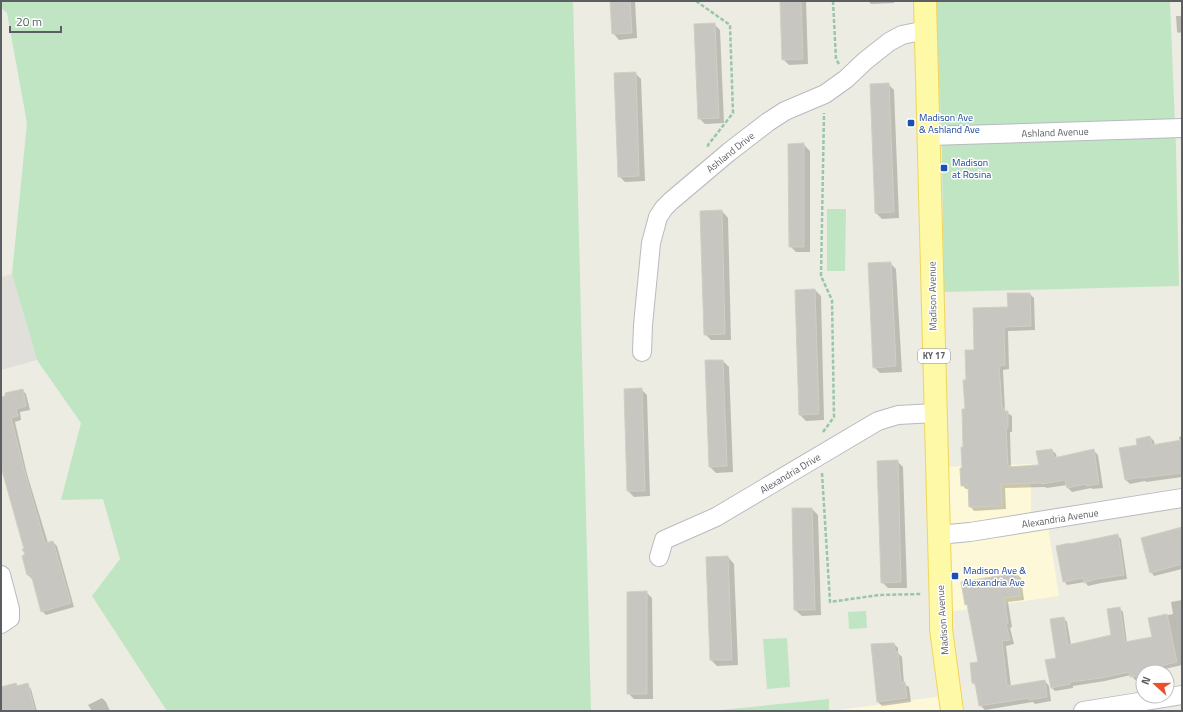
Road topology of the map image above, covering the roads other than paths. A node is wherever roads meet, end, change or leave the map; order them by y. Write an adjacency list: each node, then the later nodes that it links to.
1 (925, 1): 2 (main road, Madison Avenue / KY 17)
2 (926, 30): 4 (main road, Madison Avenue / KY 17); 5 (street, Ashland Drive)
3 (1182, 128): 4 (street, Ashland Avenue)
4 (929, 136): 6 (main road, Madison Avenue / KY 17)
5 (642, 352)
6 (935, 413): 8 (main road, Madison Avenue / KY 17); 9 (street, Alexandria Drive)
7 (1182, 498): 8 (street, Alexandria Avenue)
8 (938, 535): 13 (main road, Madison Avenue / KY 17)
9 (658, 557)
10 (1, 575): 11 (street)
11 (6, 621)
12 (1182, 695): 14 (street)
13 (952, 711)
14 (1083, 711)

